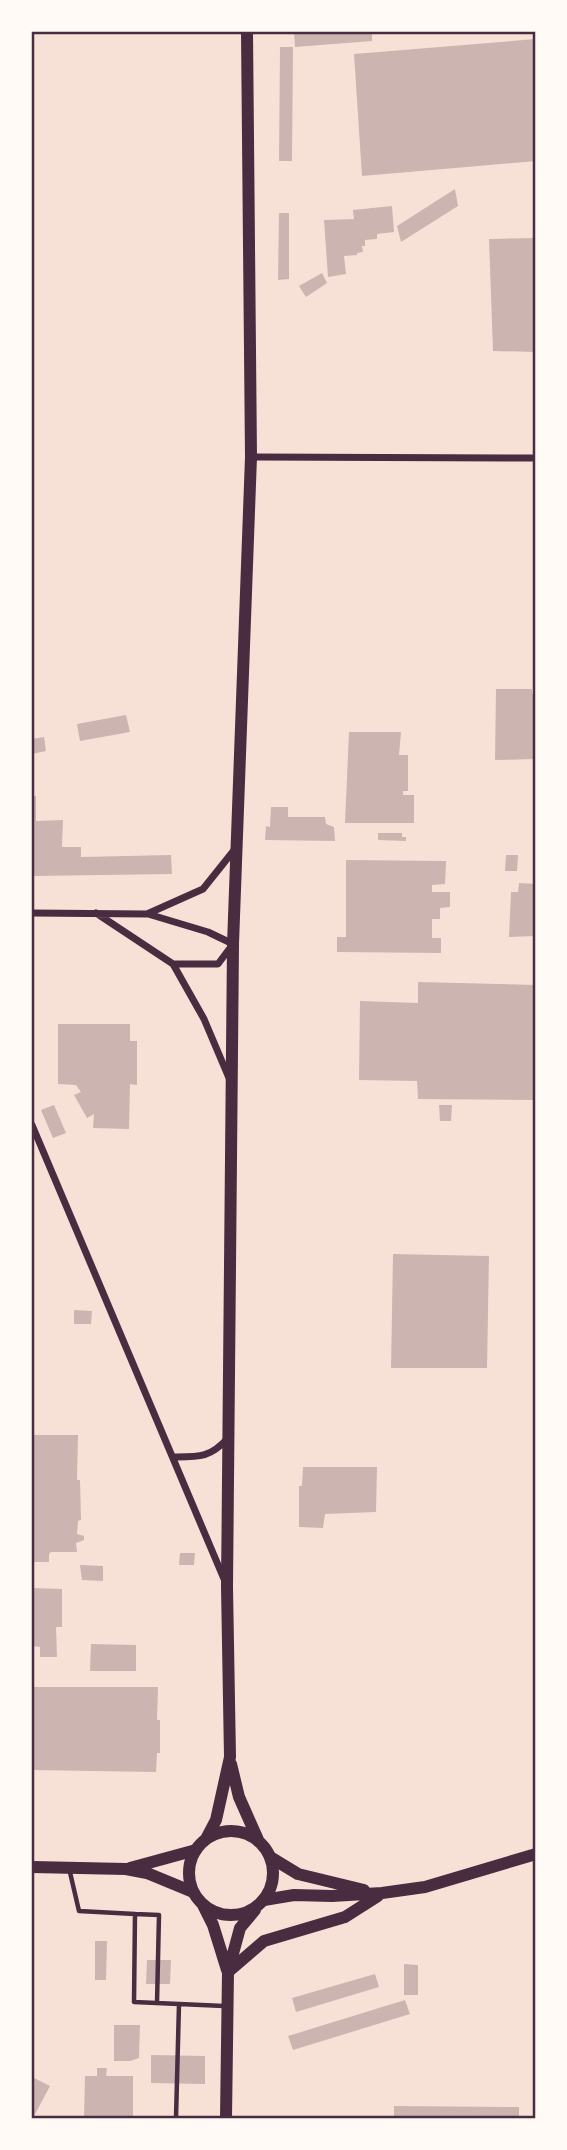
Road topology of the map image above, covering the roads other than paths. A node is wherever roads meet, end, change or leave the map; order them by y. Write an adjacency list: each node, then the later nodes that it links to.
1 (247, 32): 2 (main road)
2 (251, 457): 3 (street); 4 (main road)
3 (536, 458)
4 (236, 848): 7 (street); 8 (main road)
5 (32, 913): 6 (street)
6 (95, 913): 7 (street); 9 (street)
7 (147, 914): 8 (street)
8 (233, 944): 9 (street); 10 (main road)
9 (173, 964): 10 (street)
10 (232, 1085): 12 (main road)
11 (32, 1125): 13 (street)
12 (228, 1438): 13 (street); 14 (main road)
13 (173, 1457): 14 (street)
14 (227, 1587): 15 (main road)
15 (230, 1758): 16 (main road); 17 (main road)
16 (206, 1839): 17 (main road); 18 (main road)
17 (259, 1842): 20 (main road)
18 (196, 1850): 23 (main road); 24 (main road)
19 (536, 1854): 25 (main road)
20 (270, 1857): 25 (main road); 26 (main road)
21 (32, 1867): 22 (main road)
22 (69, 1867): 23 (main road); 28 (lane)
23 (126, 1869): 24 (main road)
24 (193, 1892): 27 (main road)
25 (382, 1894): 26 (main road); 29 (main road)
26 (260, 1903): 27 (main road); 29 (main road)
27 (203, 1905): 29 (main road)
28 (135, 1914): 30 (lane); 30 (lane)
29 (228, 1972): 32 (main road)
30 (158, 2003): 31 (lane)
31 (179, 2004): 32 (lane); 33 (lane)
32 (228, 2006): 34 (main road)
33 (176, 2119)
34 (226, 2119)

